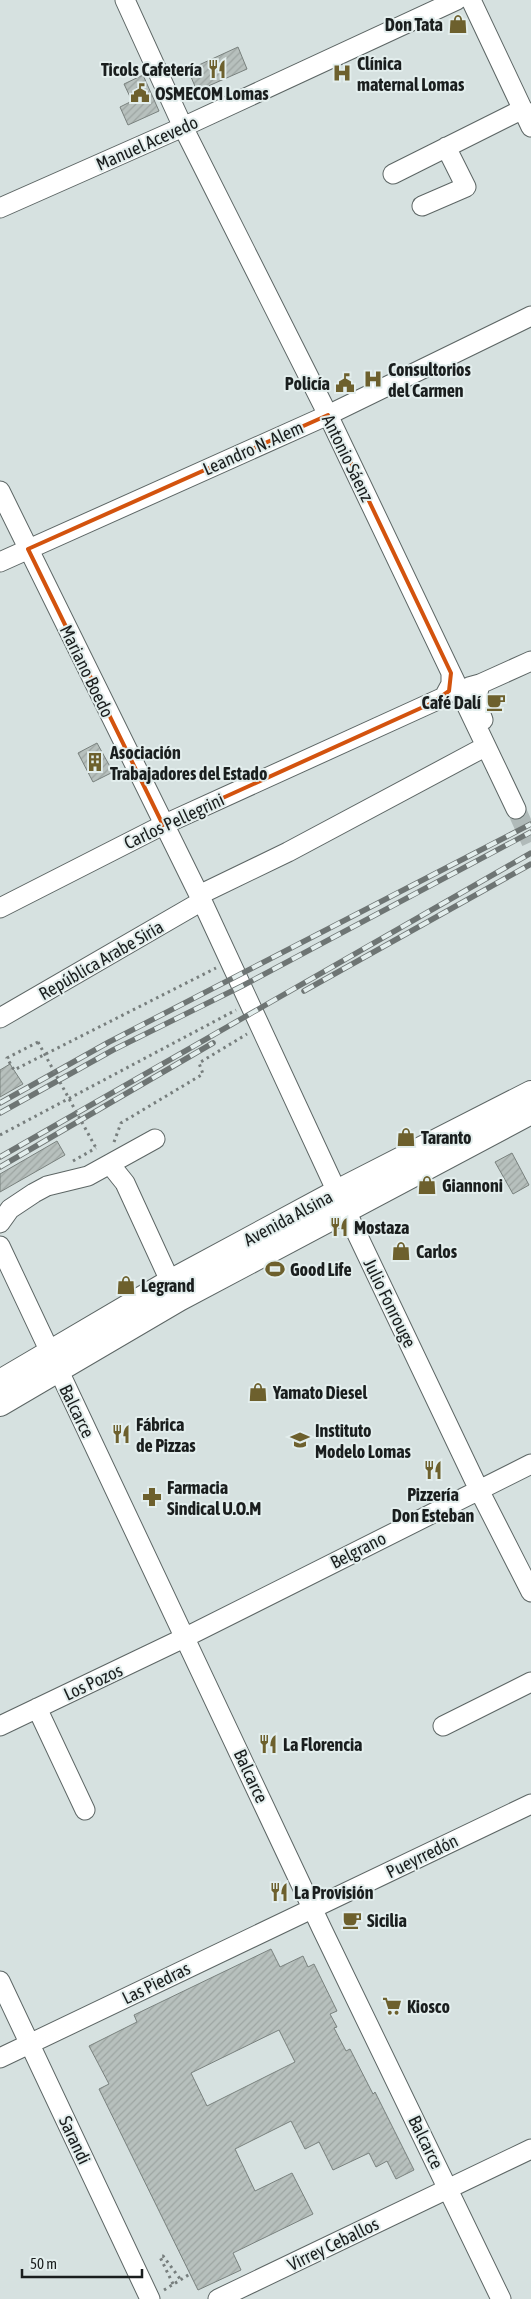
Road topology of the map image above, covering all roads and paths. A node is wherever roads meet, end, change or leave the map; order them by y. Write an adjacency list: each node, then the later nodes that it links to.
1 (125, 0): 5 (street, Antonio Sáenz)
2 (457, 0): 5 (street, Manuel Acevedo)
3 (471, 0): 4 (street)
4 (523, 109): 6 (street); 7 (street)
5 (183, 127): 10 (street, Manuel Acevedo); 12 (street, Antonio Sáenz)
6 (531, 127)
7 (446, 147): 8 (street); 9 (street)
8 (393, 174)
9 (422, 206)
10 (0, 208)
11 (531, 316): 12 (street, Leandro N. Alem)
12 (328, 415): 14 (street, Leandro N. Alem); 17 (street, Antonio Sáenz)
13 (0, 491): 14 (street, Mariano Boedo)
14 (28, 549): 15 (street, Leandro N. Alem); 22 (street, Mariano Boedo)
15 (0, 562)
16 (531, 661): 18 (street)
17 (451, 673): 18 (street); 19 (street, Carlos Pellegrini); 21 (street, Antonio Sáenz)
18 (480, 684): 20 (street)
19 (432, 703): 20 (street); 22 (street, Carlos Pellegrini)
20 (479, 750): 23 (street, República Arabe Siria)
21 (516, 809)
22 (163, 825): 23 (street, Mariano Boedo); 24 (street, Carlos Pellegrini)
23 (201, 898): 25 (street, Mariano Boedo); 27 (street, República Arabe Siria)
24 (0, 908)
25 (230, 961): 26 (street, Mariano Boedo); 29 (path, bridge)
26 (255, 1013): 29 (path); 33 (path); 36 (street, Julio Fonrouge)
27 (0, 1018)
28 (531, 1093): 36 (main road, Avenida Alsina)
29 (69, 1099): 31 (path); 34 (path, bridge)
30 (531, 1112): 36 (main road, Avenida Alsina)
31 (0, 1135)
32 (155, 1139): 35 (street)
33 (113, 1146)
34 (72, 1161)
35 (108, 1165): 37 (street); 39 (street)
36 (341, 1201): 39 (main road, Avenida Alsina); 44 (street, Julio Fonrouge)
37 (0, 1223)
38 (1, 1250): 40 (street, Balcarce)
39 (174, 1290): 40 (main road, Avenida Alsina)
40 (53, 1361): 41 (main road); 42 (main road); 46 (street, Balcarce)
41 (0, 1382)
42 (0, 1404)
43 (531, 1464): 44 (street, Belgrano)
44 (479, 1490): 45 (street, Julio Fonrouge); 46 (street, Belgrano)
45 (531, 1592)
46 (186, 1637): 48 (street, Los Pozos); 53 (street, Balcarce)
47 (531, 1682): 50 (street)
48 (37, 1708): 49 (street, Los Pozos); 52 (street)
49 (0, 1726)
50 (443, 1726)
51 (531, 1804): 53 (street, Pueyrredón)
52 (85, 1810)
53 (312, 1908): 55 (street, Las Piedras); 58 (street, Balcarce)
54 (0, 1981): 55 (street, Sarandi)
55 (29, 2044): 56 (street, Las Piedras); 61 (street, Sarandi)
56 (0, 2058)
57 (531, 2149): 58 (street, Virrey Ceballos)
58 (448, 2188): 62 (street, Virrey Ceballos); 63 (street, Balcarce)
59 (190, 2274): 60 (path)
60 (181, 2280): 60 (path)
61 (150, 2299)
62 (218, 2299)
63 (500, 2299)

